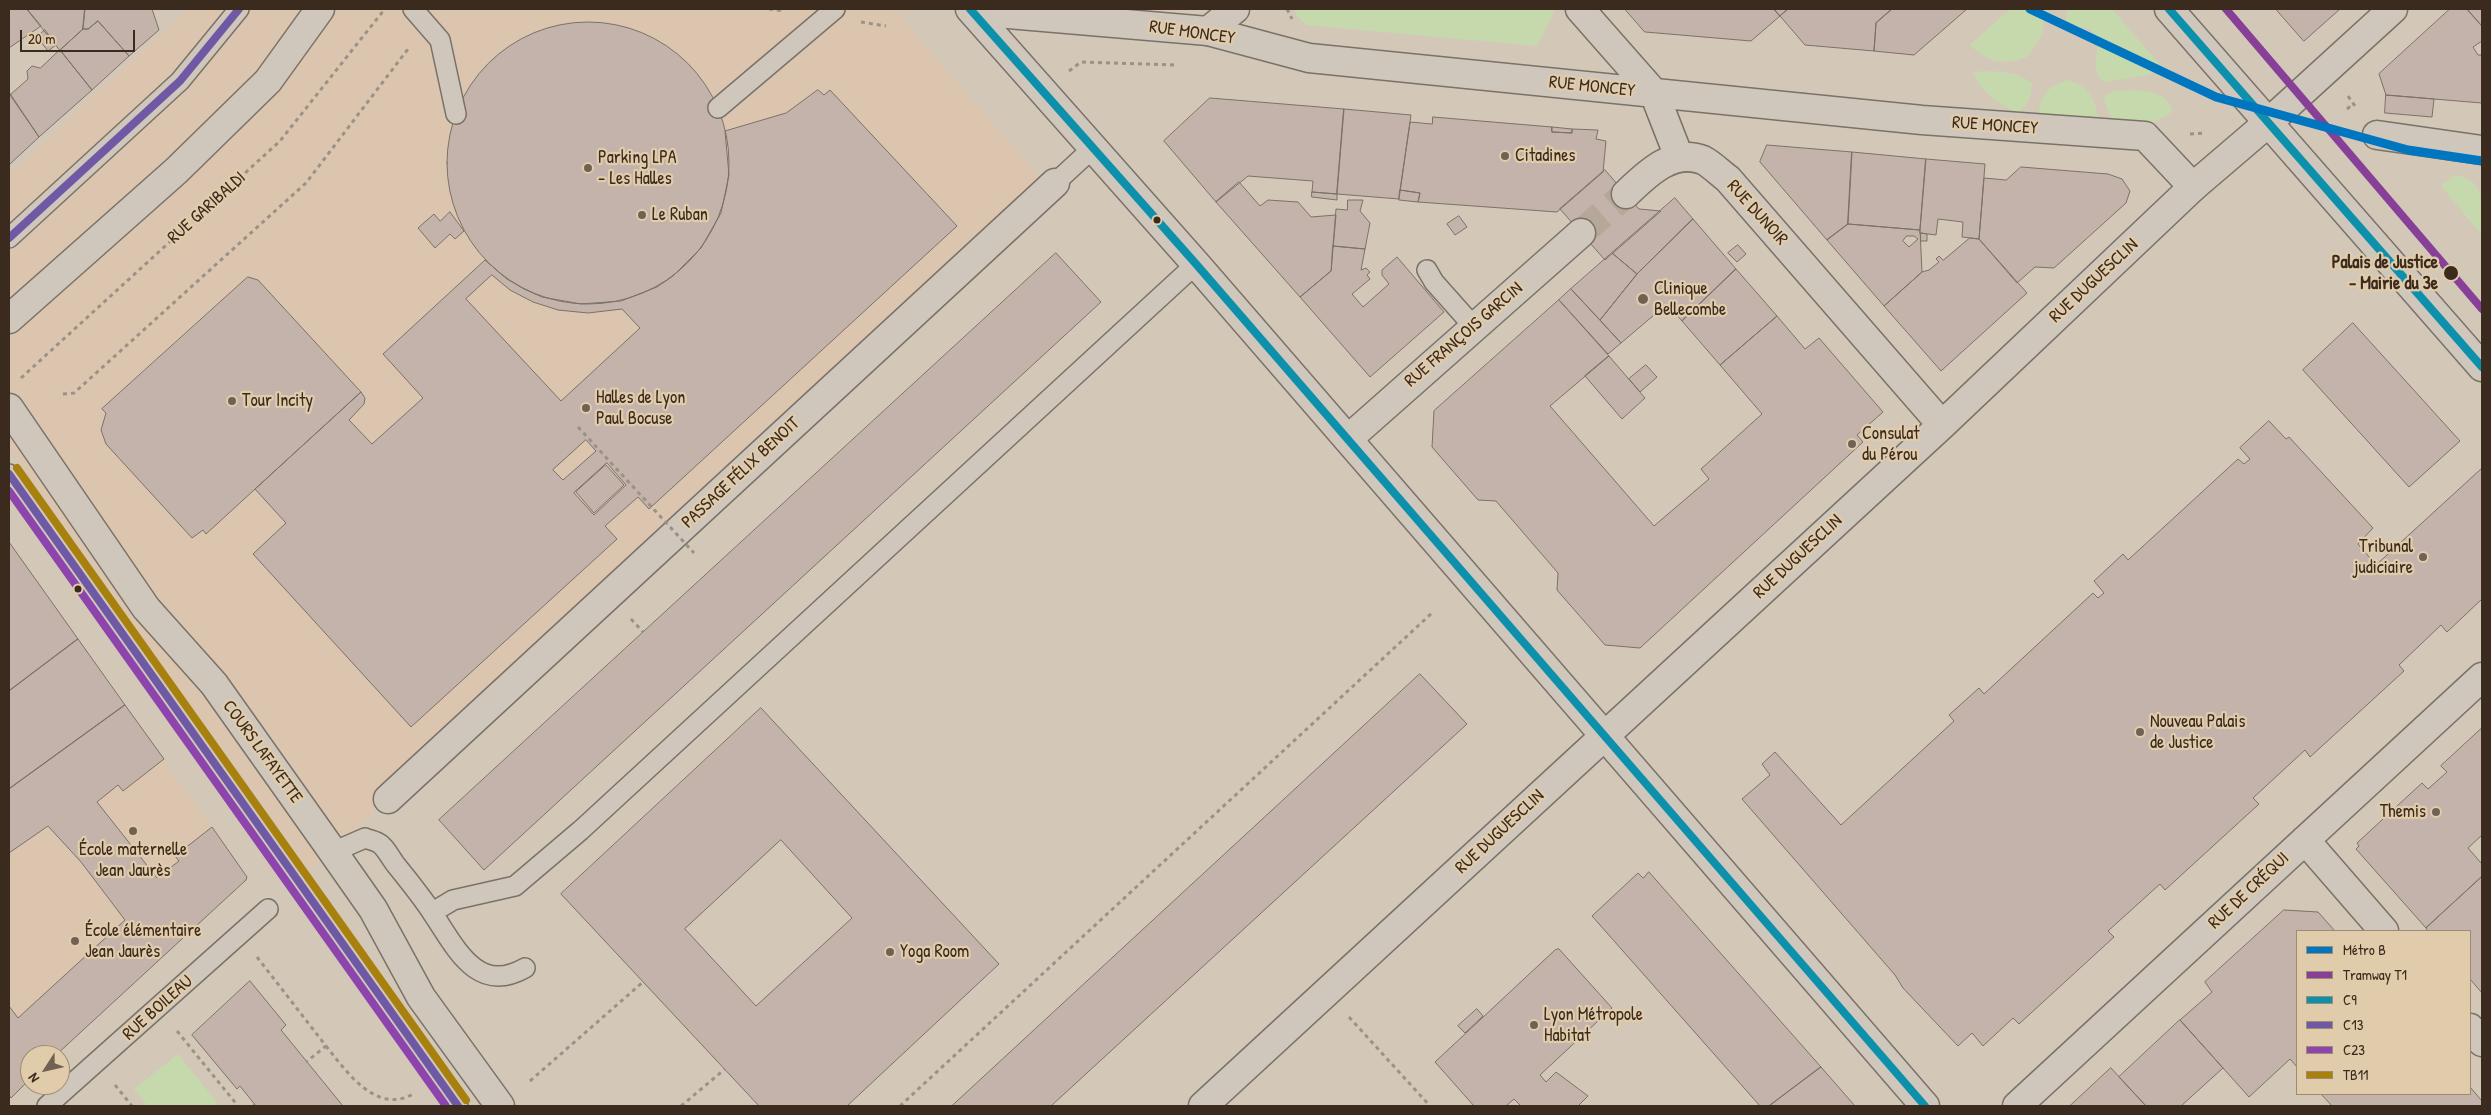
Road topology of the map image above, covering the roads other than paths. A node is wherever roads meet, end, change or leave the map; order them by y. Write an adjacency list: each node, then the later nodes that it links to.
1 (239, 9): 23 (lane)
2 (320, 9): 26 (street)
3 (413, 9): 13 (lane)
4 (836, 9): 12 (lane)
5 (1235, 9): 10 (street)
6 (1580, 9): 11 (street)
7 (2169, 9): 14 (street)
8 (2392, 9): 14 (street, RUE DUGUESCLIN)
9 (972, 10): 10 (street, RUE MONCEY); 16 (street)
10 (1208, 31): 11 (street, RUE MONCEY)
11 (1654, 93): 18 (street); 20 (street, RUE MONCEY)
12 (718, 108)
13 (456, 114)
14 (2269, 122): 20 (street, RUE DUGUESCLIN); 28 (street)
15 (2377, 135): 17 (street)
16 (1093, 148): 19 (lane, PASSAGE FÉLIX BENOIT); 24 (street)
17 (2482, 150)
18 (1678, 157): 21 (street); 30 (street, RUE DUNOIR)
19 (1055, 183): 35 (street, PASSAGE FÉLIX BENOIT)
20 (2193, 187): 30 (street, RUE DUGUESCLIN)
21 (1626, 194)
22 (1581, 233): 27 (street, RUE FRANÇOIS GARCIN)
23 (9, 238)
24 (1196, 264): 31 (street); 39 (lane)
25 (1427, 270): 27 (lane)
26 (9, 319)
27 (1474, 327): 31 (street, RUE FRANÇOIS GARCIN)
28 (2482, 367)
29 (12, 396): 37 (street, COURS LAFAYETTE)
30 (1942, 425): 34 (street, RUE DUGUESCLIN)
31 (1348, 439): 34 (street)
32 (9, 474): 45 (lane)
33 (2482, 677): 36 (street, RUE DE CRÉQUI)
34 (1604, 735): 47 (street, RUE DUGUESCLIN); 48 (street)
35 (388, 799)
36 (2305, 840): 40 (street); 49 (street, RUE DE CRÉQUI)
37 (333, 852): 39 (lane); 46 (street, COURS LAFAYETTE)
38 (268, 910): 44 (lane, RUE BOILEAU)
39 (432, 912): 41 (lane)
40 (2383, 930)
41 (525, 968)
42 (2471, 1029): 43 (street)
43 (2482, 1042)
44 (47, 1106)
45 (458, 1106)
46 (500, 1106)
47 (1203, 1106)
48 (1925, 1106)
49 (2017, 1106)

